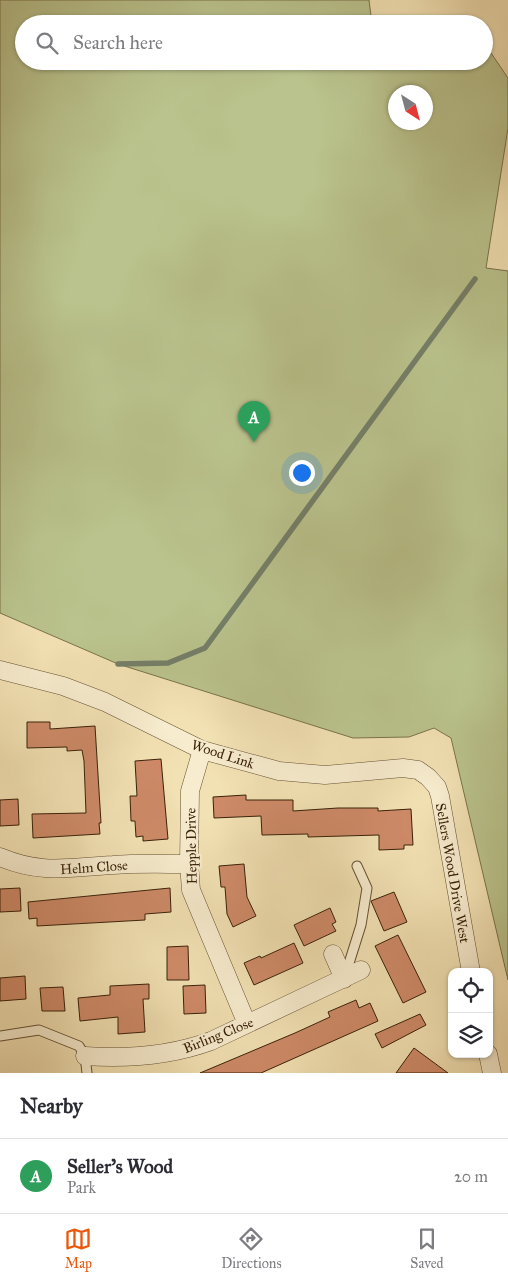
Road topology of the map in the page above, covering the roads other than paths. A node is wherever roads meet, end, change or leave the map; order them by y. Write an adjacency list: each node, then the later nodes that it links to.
1 (0, 670): 2 (street, Wood Link)
2 (202, 750): 3 (street, Wood Link); 5 (street, Hepple Drive)
3 (428, 777): 8 (street, Sellers Wood Drive West)
4 (0, 857): 5 (street, Helm Close)
5 (189, 864): 11 (street, Hepple Drive)
6 (357, 866): 10 (lane)
7 (333, 954): 10 (street)
8 (470, 968)
9 (361, 970): 10 (street, Birling Close)
10 (344, 979): 11 (street, Birling Close)
11 (247, 1024): 14 (street, Birling Close)
12 (0, 1036): 14 (lane, Birling Close)
13 (489, 1058): 15 (street)
14 (86, 1065)
15 (492, 1073)

